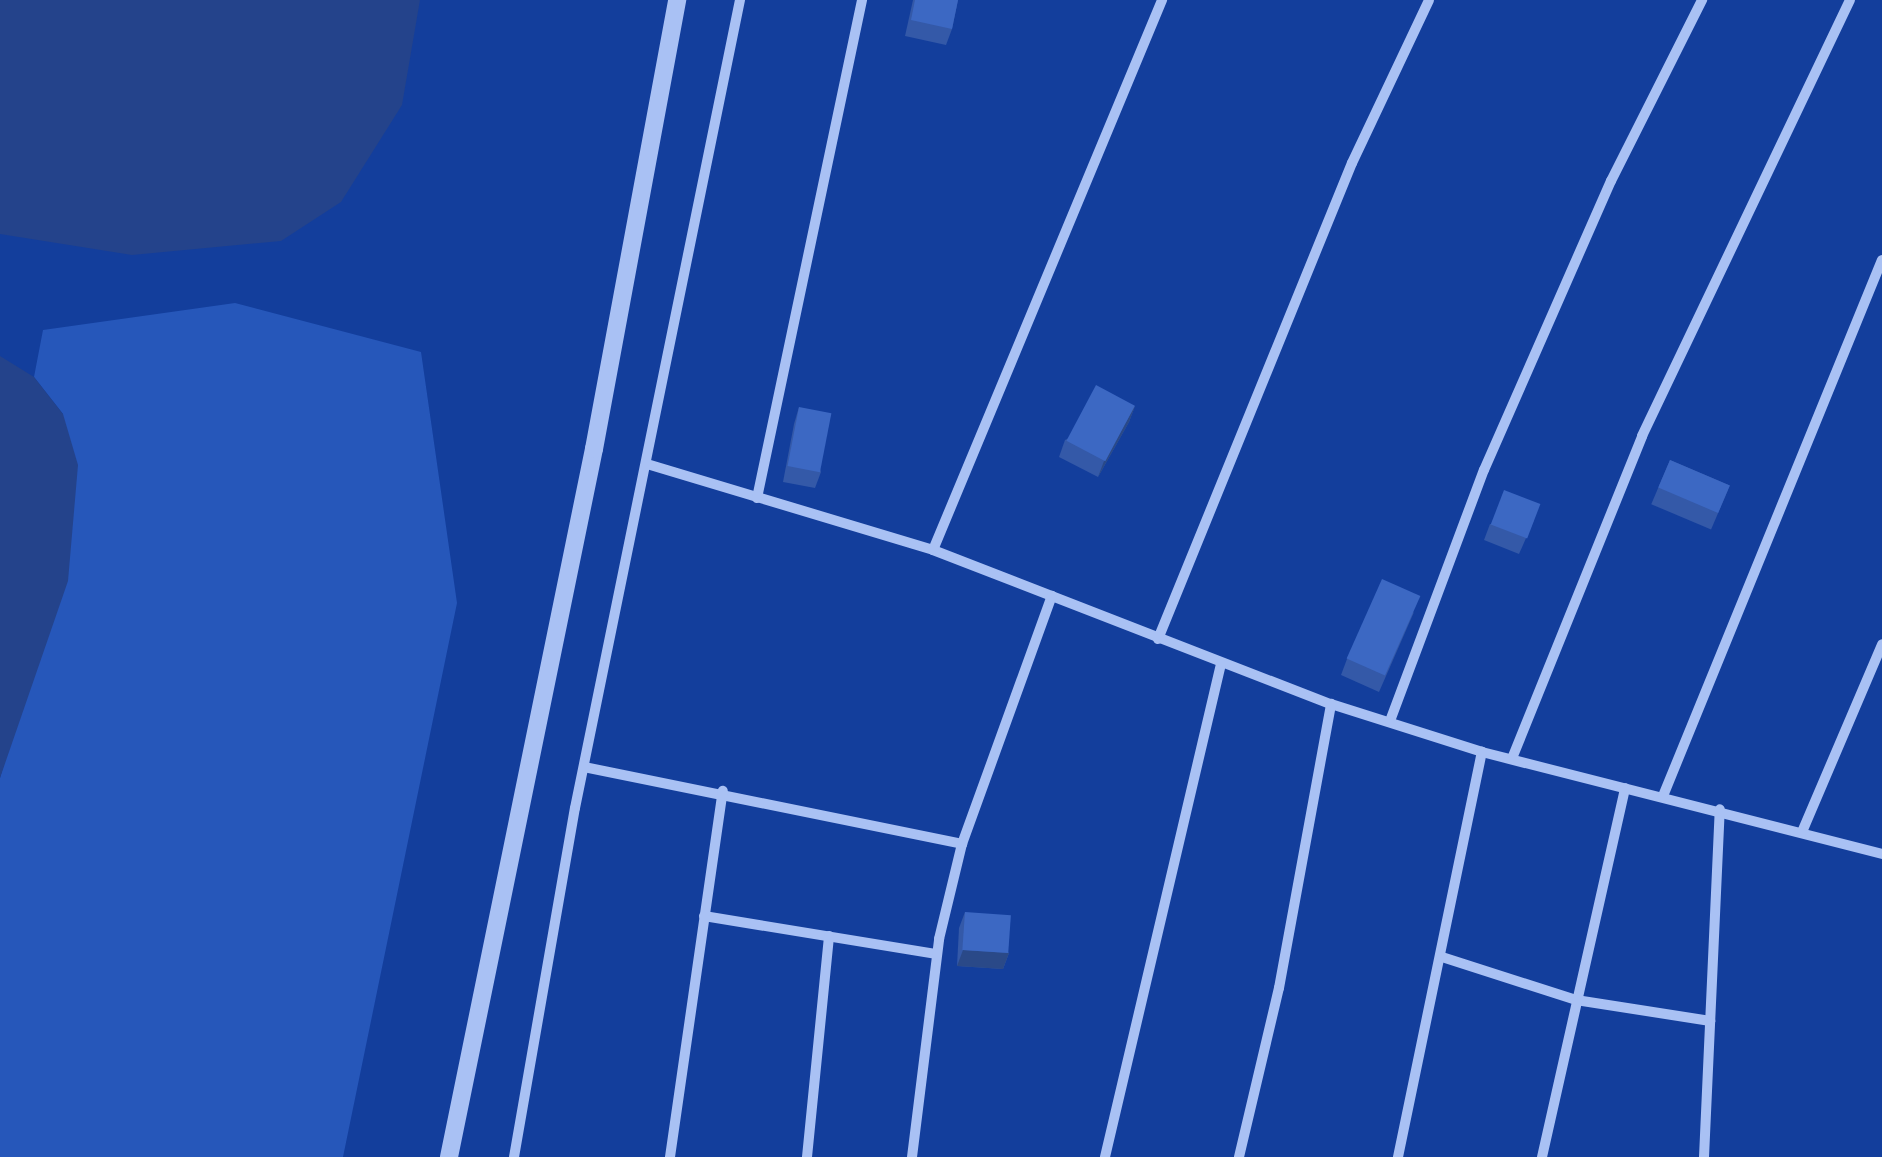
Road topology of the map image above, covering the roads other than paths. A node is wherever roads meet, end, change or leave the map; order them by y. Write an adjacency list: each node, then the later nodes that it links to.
1 (677, 0): 34 (street)
2 (740, 0): 9 (street)
3 (862, 0): 10 (street)
4 (1162, 0): 11 (street)
5 (1429, 0): 13 (street)
6 (1702, 0): 17 (street)
7 (1850, 0): 19 (street)
8 (1882, 260): 23 (street)
9 (647, 464): 10 (street); 20 (street)
10 (757, 498): 11 (street)
11 (933, 550): 12 (street)
12 (1052, 596): 13 (street); 26 (street)
13 (1158, 639): 15 (street)
14 (1882, 644): 25 (street)
15 (1221, 664): 16 (street); 39 (street)
16 (1331, 704): 17 (street); 40 (street)
17 (1390, 721): 18 (street)
18 (1482, 752): 19 (street); 31 (street)
19 (1513, 756): 21 (street)
20 (584, 768): 22 (street); 35 (street)
21 (1625, 788): 23 (street); 32 (street)
22 (723, 792): 26 (street); 28 (street)
23 (1663, 796): 24 (street)
24 (1720, 809): 25 (street); 33 (street)
25 (1802, 832): 27 (street)
26 (962, 844): 30 (street)
27 (1882, 854)
28 (704, 916): 29 (street); 36 (street)
29 (830, 936): 30 (street); 37 (street)
30 (938, 954): 38 (street)
31 (1442, 957): 32 (street); 41 (street)
32 (1576, 1000): 33 (street); 42 (street)
33 (1710, 1021): 43 (street)
34 (449, 1157)
35 (514, 1157)
36 (670, 1157)
37 (807, 1157)
38 (912, 1157)
39 (1106, 1157)
40 (1240, 1157)
41 (1398, 1157)
42 (1542, 1157)
43 (1704, 1157)

